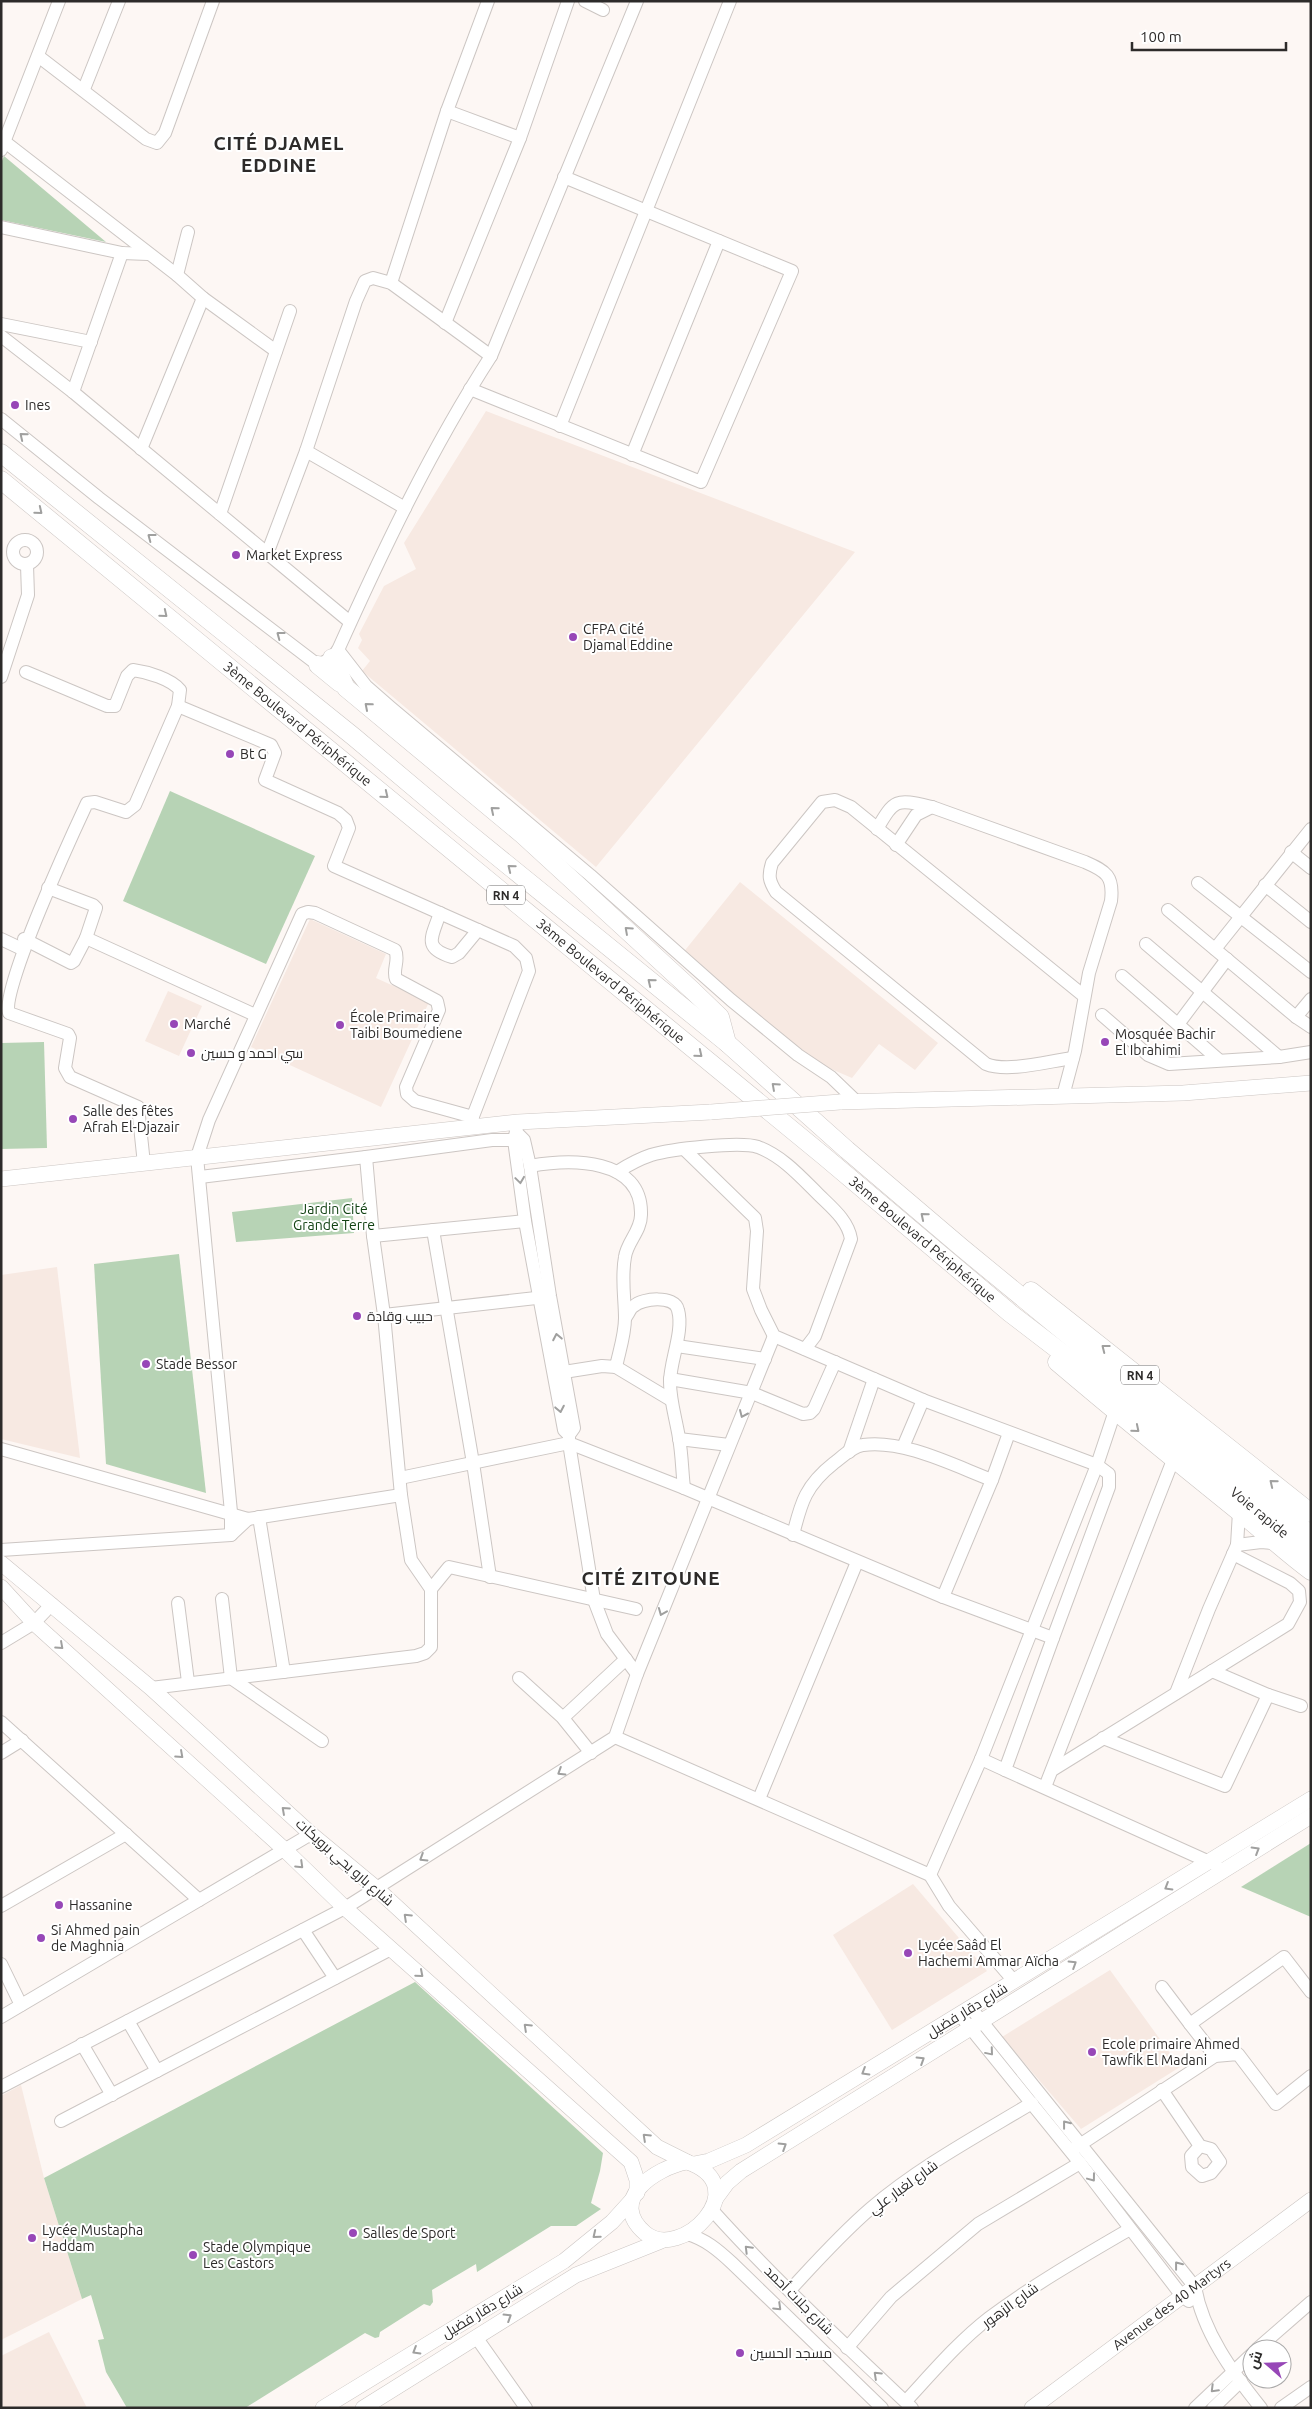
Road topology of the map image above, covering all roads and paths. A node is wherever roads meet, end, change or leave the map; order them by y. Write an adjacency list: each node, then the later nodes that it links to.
1 (59, 1): 10 (street)
2 (119, 1): 11 (street)
3 (213, 1): 11 (street)
4 (488, 1): 12 (street)
5 (568, 1): 13 (street)
6 (585, 1): 9 (street)
7 (637, 1): 15 (street)
8 (730, 1): 16 (street)
9 (602, 10)
10 (38, 56): 11 (street); 14 (street)
11 (84, 89)
12 (447, 112): 13 (street); 23 (street)
13 (520, 138): 26 (street)
14 (3, 146): 21 (street)
15 (564, 177): 16 (street); 31 (street)
16 (647, 211): 19 (street); 35 (street)
17 (1, 227): 20 (street)
18 (188, 232): 22 (street)
19 (719, 241): 39 (street); 39 (street)
20 (122, 253): 21 (street); 29 (street)
21 (148, 254): 22 (street)
22 (177, 275): 24 (street)
23 (391, 283): 26 (street); 37 (street)
24 (203, 298): 30 (street); 36 (street)
25 (290, 312): 30 (street)
26 (445, 323): 31 (street)
27 (1, 324): 29 (street)
28 (1, 336): 33 (street)
29 (92, 342): 33 (street)
30 (276, 351): 42 (street)
31 (491, 356): 32 (street)
32 (470, 389): 35 (street); 41 (street)
33 (73, 392): 36 (street)
34 (1, 419): 46 (street, one-way to 34)
35 (560, 426): 39 (street)
36 (141, 449): 42 (street)
37 (306, 451): 41 (street); 43 (street)
38 (1, 453): 80 (highway, 3ème Boulevard Périphérique / RN 4, one-way to 38)
39 (632, 455)
40 (1, 480): 104 (highway, 3ème Boulevard Périphérique / RN 4, one-way to 104)
41 (405, 508): 45 (street)
42 (220, 514): 43 (street)
43 (266, 554): 45 (street)
44 (27, 565): 48 (street)
45 (350, 622): 46 (street)
46 (329, 658): 80 (highway, one-way to 46); 87 (street)
47 (26, 672): 49 (street)
48 (1, 677)
49 (178, 706): 58 (street); 60 (street)
50 (932, 807): 52 (street); 53 (street); 73 (street)
51 (1311, 828): 54 (street)
52 (877, 829): 53 (street); 83 (street)
53 (896, 844): 73 (street)
54 (1291, 852): 55 (street); 57 (street)
55 (1311, 868)
56 (1198, 883): 61 (street)
57 (1265, 885): 61 (street); 62 (street)
58 (48, 888): 64 (street); 66 (street)
59 (1168, 910): 68 (street)
60 (440, 913): 63 (street); 63 (street)
61 (1240, 916): 68 (street); 70 (street)
62 (1311, 922)
63 (478, 930): 88 (street)
64 (86, 938): 66 (street); 75 (street)
65 (1, 939): 66 (street)
66 (22, 944): 93 (street)
67 (1146, 944): 72 (street)
68 (1215, 949): 69 (street)
69 (1227, 960): 72 (street); 77 (street)
70 (1311, 972)
71 (1122, 976): 78 (street)
72 (1203, 992): 78 (street); 82 (street)
73 (1084, 996): 83 (street)
74 (1311, 999): 77 (street)
75 (256, 1015): 88 (street); 91 (street)
76 (1102, 1015): 84 (street)
77 (1296, 1017): 79 (street)
78 (1179, 1023): 84 (street)
79 (1311, 1027)
80 (727, 1043): 101 (highway, 3ème Boulevard Périphérique / RN 4, one-way to 80)
81 (1311, 1052): 82 (street)
82 (1279, 1057): 84 (street)
83 (1073, 1058): 86 (street)
84 (1220, 1060)
85 (1311, 1083): 86 (main road)
86 (1063, 1096): 87 (main road)
87 (856, 1101): 89 (main road, bridge)
88 (471, 1122): 89 (main road); 91 (main road)
89 (518, 1134): 92 (street); 94 (street); 98 (street, one-way to 98)
90 (684, 1150): 95 (street); 107 (street); 109 (street)
91 (197, 1158): 93 (main road); 96 (street)
92 (366, 1158): 96 (street); 100 (street)
93 (144, 1164): 97 (main road)
94 (530, 1166): 95 (street); 102 (street)
95 (617, 1172): 106 (street)
96 (200, 1177): 136 (street)
97 (1, 1179)
98 (525, 1221): 99 (street); 102 (street)
99 (433, 1230): 100 (street); 103 (street)
100 (373, 1236): 105 (street)
101 (962, 1248): 130 (highway, 3ème Boulevard Périphérique / RN 4); 138 (highway, 3ème Boulevard Périphérique / RN 4, one-way to 101)
102 (544, 1297): 103 (street); 113 (street, one-way to 102); 121 (street, one-way to 121)
103 (447, 1308): 105 (street); 128 (street)
104 (1010, 1313): 119 (highway, 3ème Boulevard Périphérique / RN 4); 130 (highway, 3ème Boulevard Périphérique / RN 4)
105 (384, 1315): 131 (street)
106 (625, 1318): 108 (street); 112 (street)
107 (774, 1336): 109 (street); 110 (street)
108 (677, 1346): 110 (street); 114 (street)
109 (805, 1349): 111 (street)
110 (765, 1359): 116 (street)
111 (835, 1362): 115 (street); 116 (street)
112 (616, 1367): 113 (street); 117 (street)
113 (564, 1372): 121 (street)
114 (670, 1379): 116 (street); 117 (street)
115 (874, 1379): 118 (street); 126 (street)
116 (752, 1393): 123 (street, one-way to 123)
117 (671, 1400): 122 (street)
118 (923, 1400): 120 (street); 124 (street)
119 (1115, 1411): 127 (highway, 3ème Boulevard Périphérique / RN 4, one-way to 127); 129 (street)
120 (1009, 1433): 129 (street); 132 (street)
121 (569, 1439): 128 (street); 133 (street); 155 (street)
122 (679, 1439): 123 (street); 133 (street)
123 (729, 1445): 135 (street)
124 (903, 1447): 126 (street); 132 (street)
125 (1, 1449): 136 (street)
126 (849, 1452): 140 (street)
127 (1173, 1460): 137 (highway, 3ème Boulevard Périphérique / RN 4); 183 (street)
128 (473, 1463): 131 (street); 150 (street)
129 (1097, 1465): 160 (street); 161 (street)
130 (1213, 1466): 142 (highway, Voie rapide); 146 (highway, Voie rapide)
131 (400, 1478): 134 (street)
132 (992, 1480): 153 (street)
133 (684, 1488): 135 (street)
134 (401, 1495): 139 (street); 152 (street)
135 (708, 1499): 140 (street); 166 (street, one-way to 166)
136 (231, 1512): 139 (street); 141 (street)
137 (1239, 1512): 143 (highway, 3ème Boulevard Périphérique / RN 4); 145 (street)
138 (1311, 1513)
139 (253, 1518): 141 (street); 165 (street)
140 (792, 1534): 147 (street)
141 (231, 1535): 144 (street)
142 (1311, 1535)
143 (1274, 1543): 145 (street); 149 (highway, 3ème Boulevard Périphérique / RN 4)
144 (1, 1550)
145 (1235, 1550): 164 (street); 171 (street)
146 (1311, 1555)
147 (857, 1562): 153 (street); 186 (street)
148 (1, 1563): 156 (main road, شارع بارو يحي برويكات)
149 (1311, 1571)
150 (490, 1577): 152 (street); 155 (street)
151 (1, 1587): 159 (main road)
152 (431, 1589): 165 (street)
153 (943, 1597): 160 (street)
154 (222, 1599): 167 (street)
155 (594, 1600): 158 (street); 163 (street)
156 (52, 1604): 159 (street); 170 (main road, شارع بارو يحي برويكات)
157 (178, 1604): 169 (street)
158 (636, 1609)
159 (34, 1623): 162 (street); 191 (main road, one-way to 191)
160 (1031, 1630): 161 (street); 182 (street)
161 (1053, 1638): 184 (street)
162 (1, 1643)
163 (626, 1659): 166 (street); 174 (street)
164 (1212, 1671): 171 (street); 172 (street)
165 (284, 1672): 167 (street)
166 (637, 1674): 176 (street)
167 (231, 1678): 169 (street); 179 (street)
168 (519, 1678): 181 (street)
169 (188, 1682): 170 (street)
170 (150, 1688): 190 (main road, شارع بارو يحي برويكات, one-way to 170)
171 (1176, 1693): 177 (street)
172 (1268, 1695): 173 (street); 177 (street)
173 (1300, 1706)
174 (566, 1714)
175 (1, 1722): 178 (street)
176 (615, 1737): 181 (street); 186 (street)
177 (1103, 1738): 183 (street)
178 (22, 1740): 180 (street); 189 (street)
179 (322, 1741)
180 (1, 1753)
181 (591, 1753): 195 (street, one-way to 195)
182 (981, 1759): 184 (street); 194 (street)
183 (1054, 1769): 185 (street)
184 (1005, 1770): 185 (street)
185 (1045, 1788): 192 (street)
186 (759, 1799): 194 (street)
187 (1311, 1799): 192 (main road, شارع دقار فضيل)
188 (1311, 1816): 193 (main road, شارع دقار فضيل, one-way to 188)
189 (126, 1834): 196 (street); 197 (street)
190 (312, 1834): 191 (street); 195 (main road, شارع بارو يحي برويكات)
191 (285, 1850): 196 (street); 198 (main road, one-way to 198)
192 (1210, 1862): 193 (street); 203 (main road, شارع دقار فضيل, one-way to 203)
193 (1225, 1869): 211 (main road, شارع دقار فضيل, one-way to 193)
194 (930, 1875): 203 (street)
195 (376, 1888): 198 (street); 223 (main road, شارع بارو يحي برويكات, one-way to 195)
196 (199, 1900): 206 (street)
197 (1, 1906)
198 (345, 1908): 199 (street); 200 (main road)
199 (303, 1930): 202 (street); 209 (street)
200 (391, 1949): 202 (street); 225 (main road, one-way to 225)
201 (1, 1964): 206 (street)
202 (335, 1978): 214 (street)
203 (1014, 1981): 207 (main road, شارع دقار فضيل)
204 (1162, 1987): 210 (street)
205 (1311, 1992): 210 (street)
206 (22, 2006): 208 (street)
207 (965, 2011): 211 (street); 223 (main road, شارع دقار فضيل, one-way to 223)
208 (1, 2017)
209 (128, 2021): 212 (street); 214 (street)
210 (1190, 2024): 213 (street)
211 (976, 2025): 219 (street, one-way to 219); 222 (street, one-way to 211); 227 (main road, شارع دقار فضيل, one-way to 211)
212 (82, 2044): 216 (street); 218 (street)
213 (1215, 2056): 215 (street); 217 (street)
214 (156, 2071): 218 (street)
215 (1311, 2076)
216 (1, 2087)
217 (1162, 2090): 221 (street); 222 (street)
218 (112, 2095): 220 (street)
219 (1032, 2103): 222 (street); 231 (street, شارع لغبار علي)
220 (61, 2121)
221 (1200, 2146)
222 (1076, 2147): 224 (street); 232 (street, one-way to 222)
223 (690, 2163): 225 (main road); 227 (main road)
224 (1080, 2164): 228 (street, one-way to 228); 236 (street)
225 (634, 2197): 230 (main road); 242 (main road, شارع دقار فضيل, one-way to 242)
226 (1311, 2200): 232 (main road, Avenue des 40 Martyrs)
227 (714, 2204): 229 (main road); 231 (street, شارع جلات أحمد, one-way to 227)
228 (1130, 2228): 232 (street); 241 (street, شارع الزهور)
229 (687, 2234): 230 (main road); 245 (street, شارع جلات أحمد, one-way to 245)
230 (661, 2241): 234 (main road, شارع دقار فضيل, one-way to 230)
231 (790, 2290): 236 (street, شارع جلات أحمد)
232 (1188, 2291): 238 (street); 246 (main road, Avenue des 40 Martyrs)
233 (1311, 2302): 235 (street)
234 (476, 2336): 243 (main road, شارع دقار فضيل); 244 (street)
235 (1268, 2339)
236 (848, 2348): 241 (street, شارع جلات أحمد, one-way to 236)
237 (1242, 2362): 238 (street)
238 (1233, 2370): 239 (street); 247 (street, one-way to 247)
239 (1241, 2382): 248 (street); 249 (street)
240 (1311, 2387): 250 (street)
241 (909, 2405)
242 (323, 2408)
243 (362, 2408)
244 (526, 2408)
245 (882, 2408)
246 (1032, 2408)
247 (1195, 2408)
248 (1213, 2408)
249 (1261, 2408)
250 (1281, 2408)

